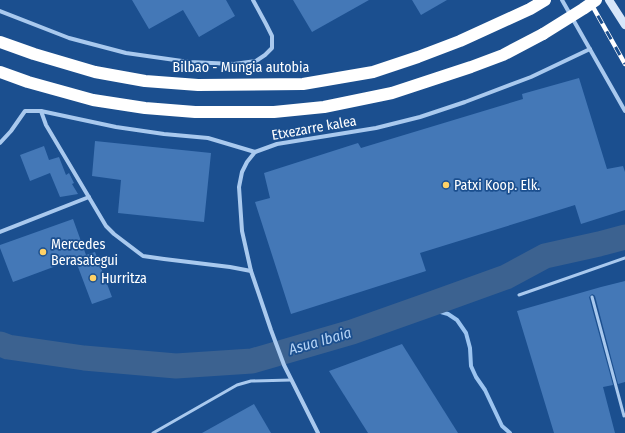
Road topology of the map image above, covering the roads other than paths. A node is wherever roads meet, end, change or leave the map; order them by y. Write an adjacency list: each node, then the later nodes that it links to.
1 (253, 0): 6 (street)
2 (545, 0): 8 (highway, Bilbao - Mungia autobia)
3 (562, 0): 9 (street)
4 (596, 0): 10 (highway, bridge)
5 (609, 0): 7 (street)
6 (0, 11)
7 (625, 25)
8 (0, 42)
9 (590, 49): 12 (street); 14 (street, Etxezarre kalea)
10 (0, 72)
11 (41, 111): 13 (street, Etxezarre kalea); 14 (street, Etxezarre kalea); 15 (street)
12 (625, 111)
13 (0, 144)
14 (255, 152): 18 (street)
15 (89, 197): 16 (street); 18 (street)
16 (0, 232)
17 (625, 258): 19 (lane)
18 (251, 271): 21 (street)
19 (519, 295)
20 (592, 297): 22 (lane)
21 (291, 380): 23 (lane); 24 (street)
22 (625, 415)
23 (153, 433)
24 (318, 433)

